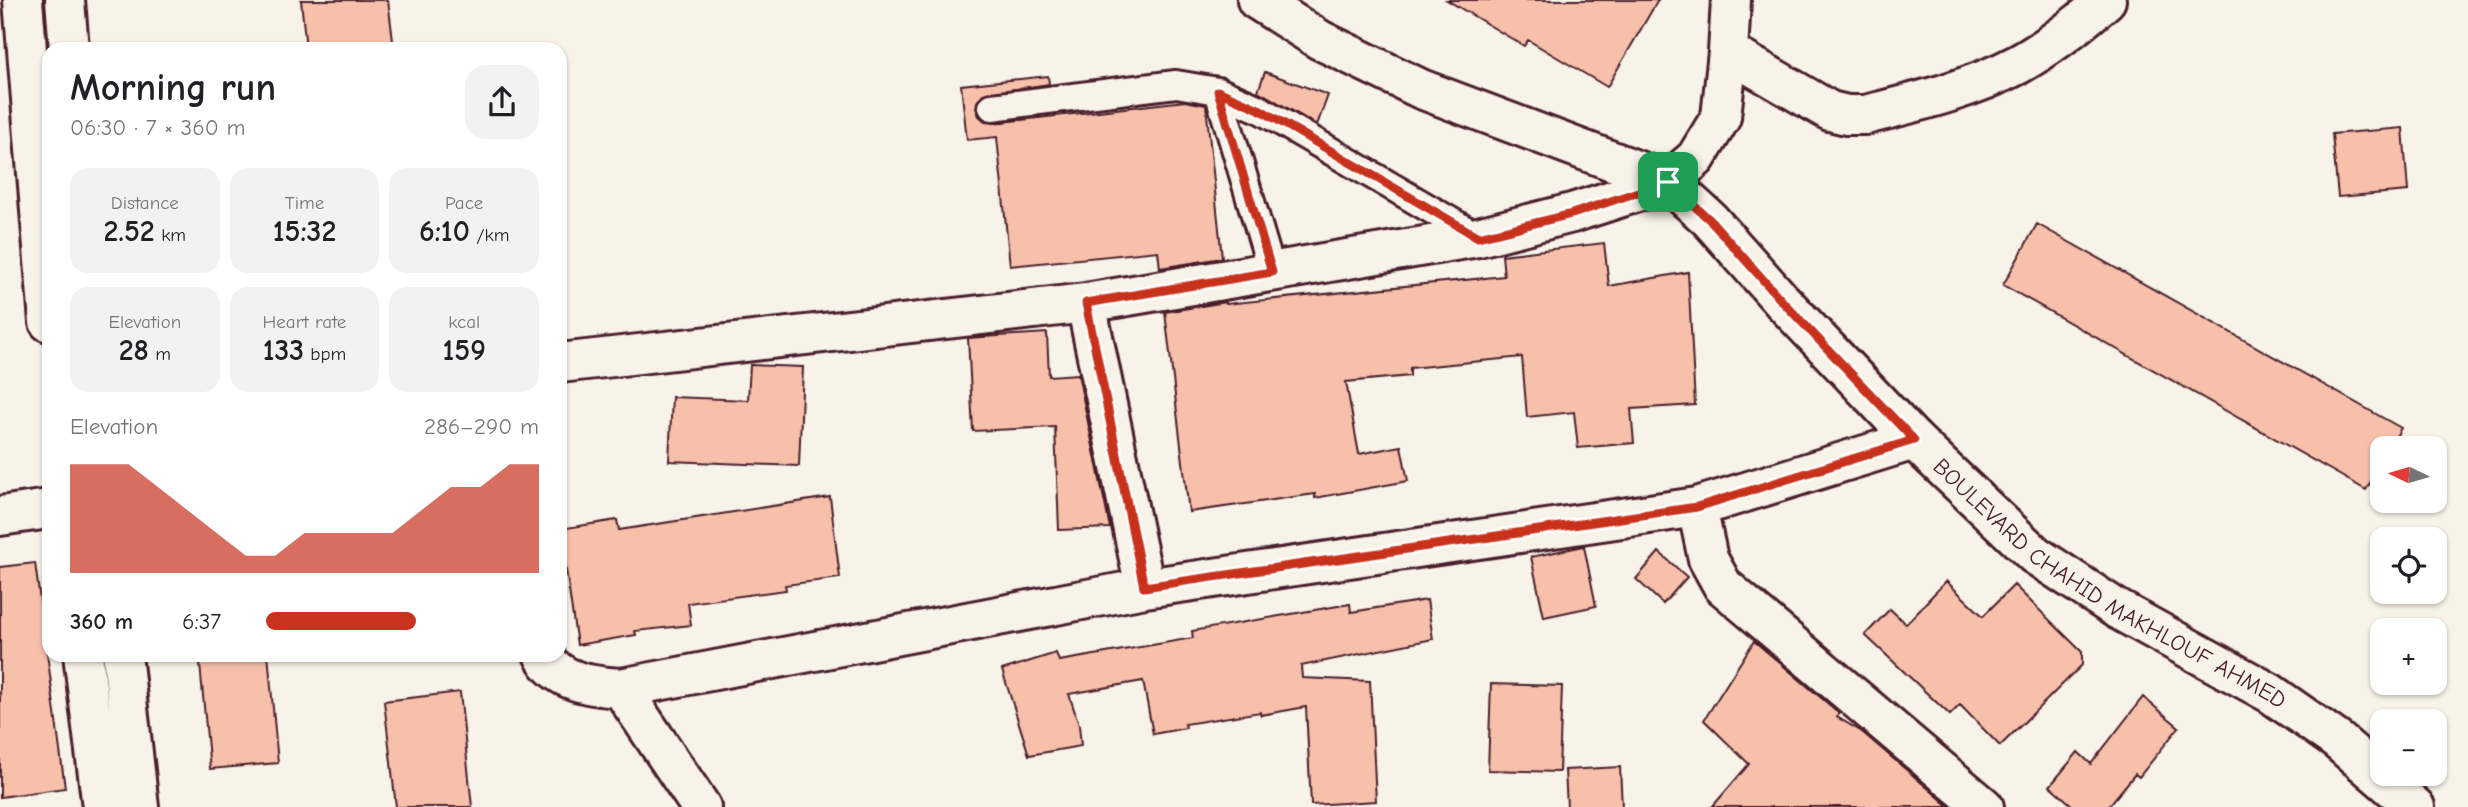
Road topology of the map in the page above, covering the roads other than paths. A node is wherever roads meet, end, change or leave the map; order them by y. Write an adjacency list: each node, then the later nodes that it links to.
1 (18, 0): 7 (street)
2 (23, 0): 13 (street)
3 (65, 0): 8 (street)
4 (1257, 0): 12 (street, BOULEVARD CHAHID MAKHLOUF AHMED)
5 (1731, 0): 9 (street)
6 (2106, 0): 9 (street)
7 (0, 14)
8 (68, 42)
9 (1728, 51): 12 (street)
10 (1218, 91): 11 (lane); 14 (lane); 15 (lane)
11 (992, 107)
12 (1668, 182): 14 (street); 18 (street, BOULEVARD CHAHID MAKHLOUF AHMED)
13 (42, 235)
14 (1478, 237): 15 (street)
15 (1272, 272): 16 (street)
16 (1086, 303): 17 (street); 22 (street)
17 (567, 362)
18 (1914, 440): 19 (street); 31 (street, BOULEVARD CHAHID MAKHLOUF AHMED)
19 (1697, 507): 22 (street); 30 (street)
20 (42, 510): 21 (street)
21 (0, 516)
22 (1144, 587): 26 (street)
23 (84, 662): 27 (street)
24 (123, 662): 28 (street)
25 (548, 662): 26 (street)
26 (621, 688): 29 (street)
27 (102, 807)
28 (139, 807)
29 (701, 807)
30 (1984, 807)
31 (2415, 807)

